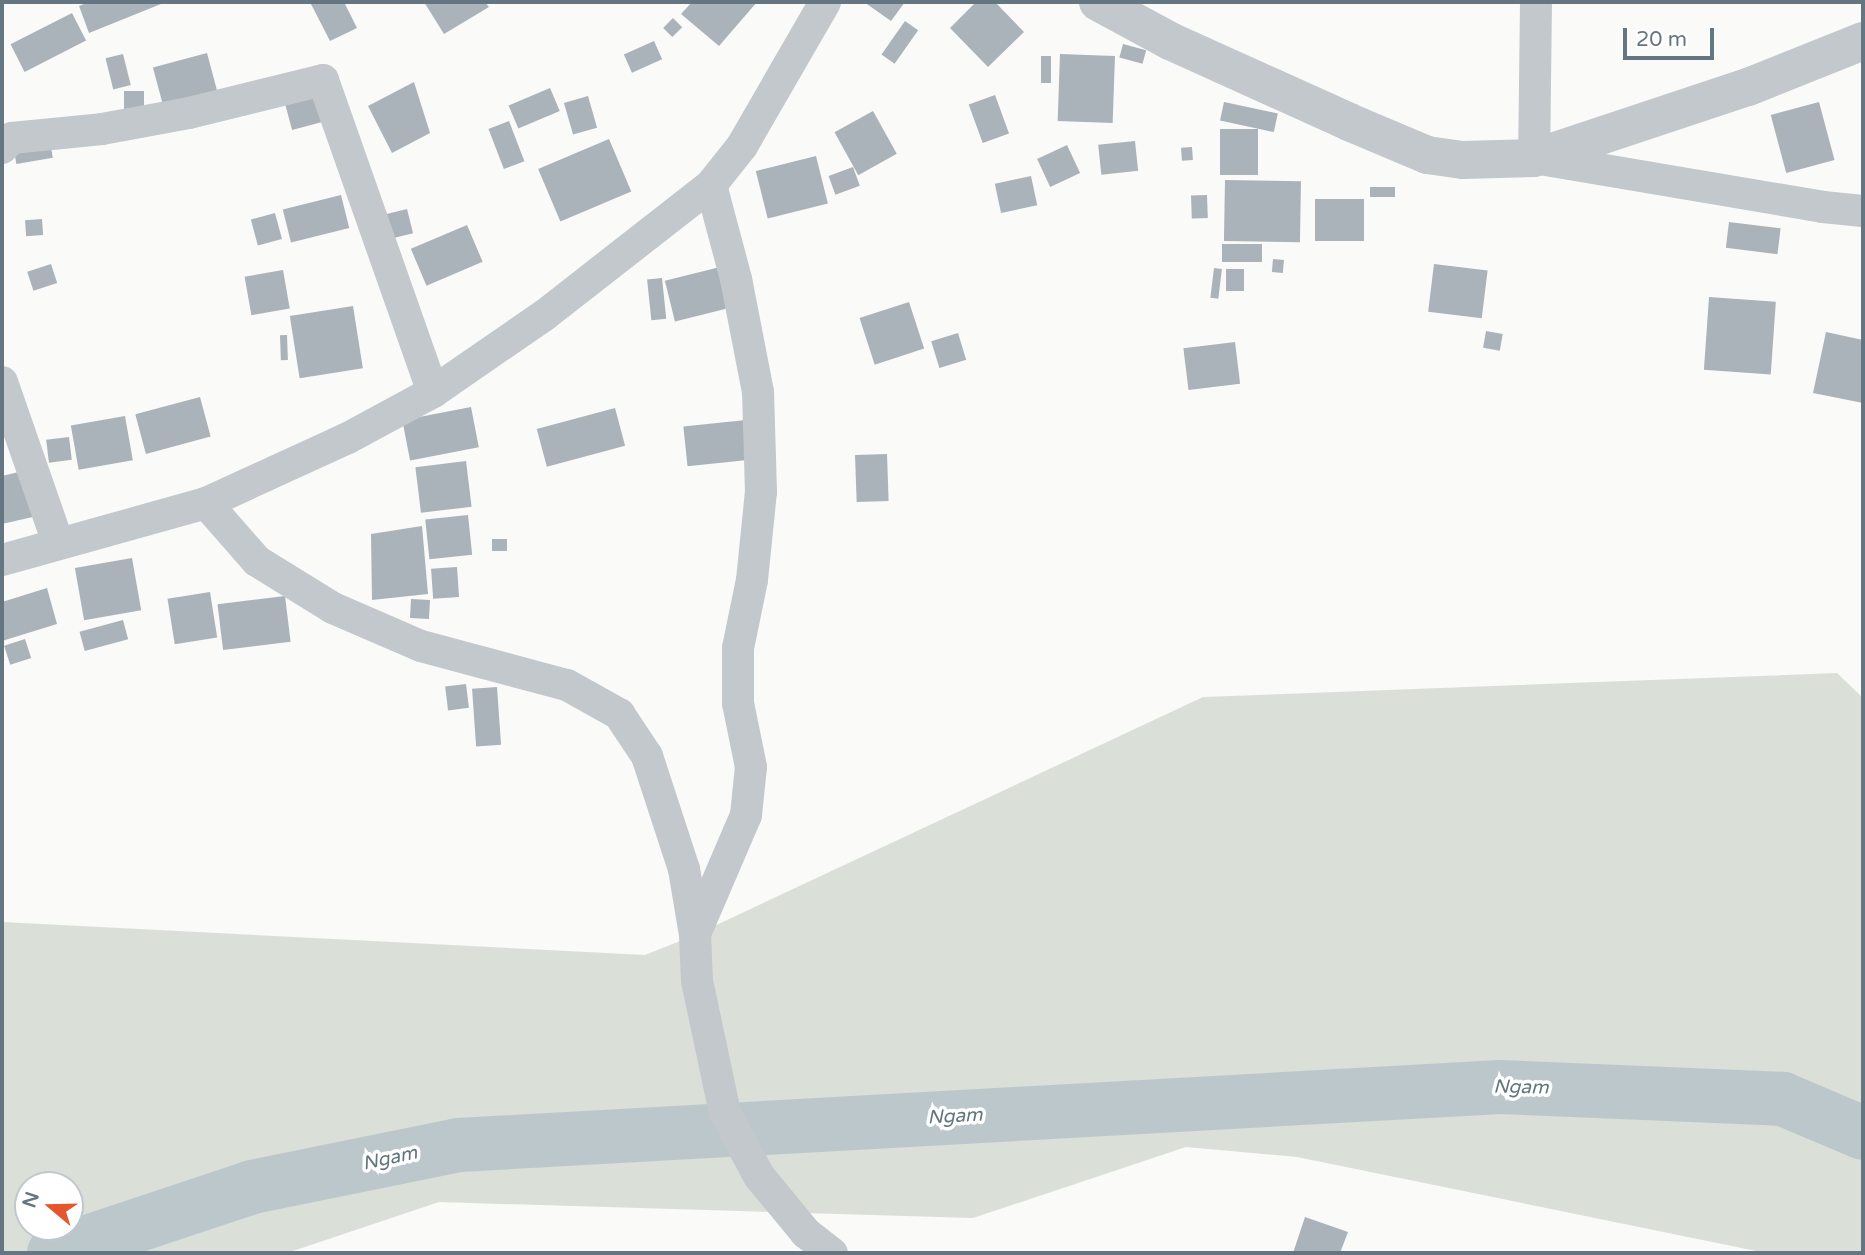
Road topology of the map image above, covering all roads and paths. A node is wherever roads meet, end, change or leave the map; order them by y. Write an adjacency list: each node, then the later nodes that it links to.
1 (825, 2): 7 (street)
2 (1098, 2): 6 (street)
3 (1536, 2): 6 (street)
4 (1863, 41): 6 (street)
5 (2, 148): 10 (street)
6 (1534, 158): 8 (street)
7 (711, 185): 10 (street); 14 (street)
8 (1863, 211)
9 (2, 382): 12 (street)
10 (433, 392): 11 (street)
11 (206, 503): 12 (street); 14 (street)
12 (58, 543): 13 (street)
13 (2, 560)
14 (695, 935): 15 (street)
15 (831, 1253)

